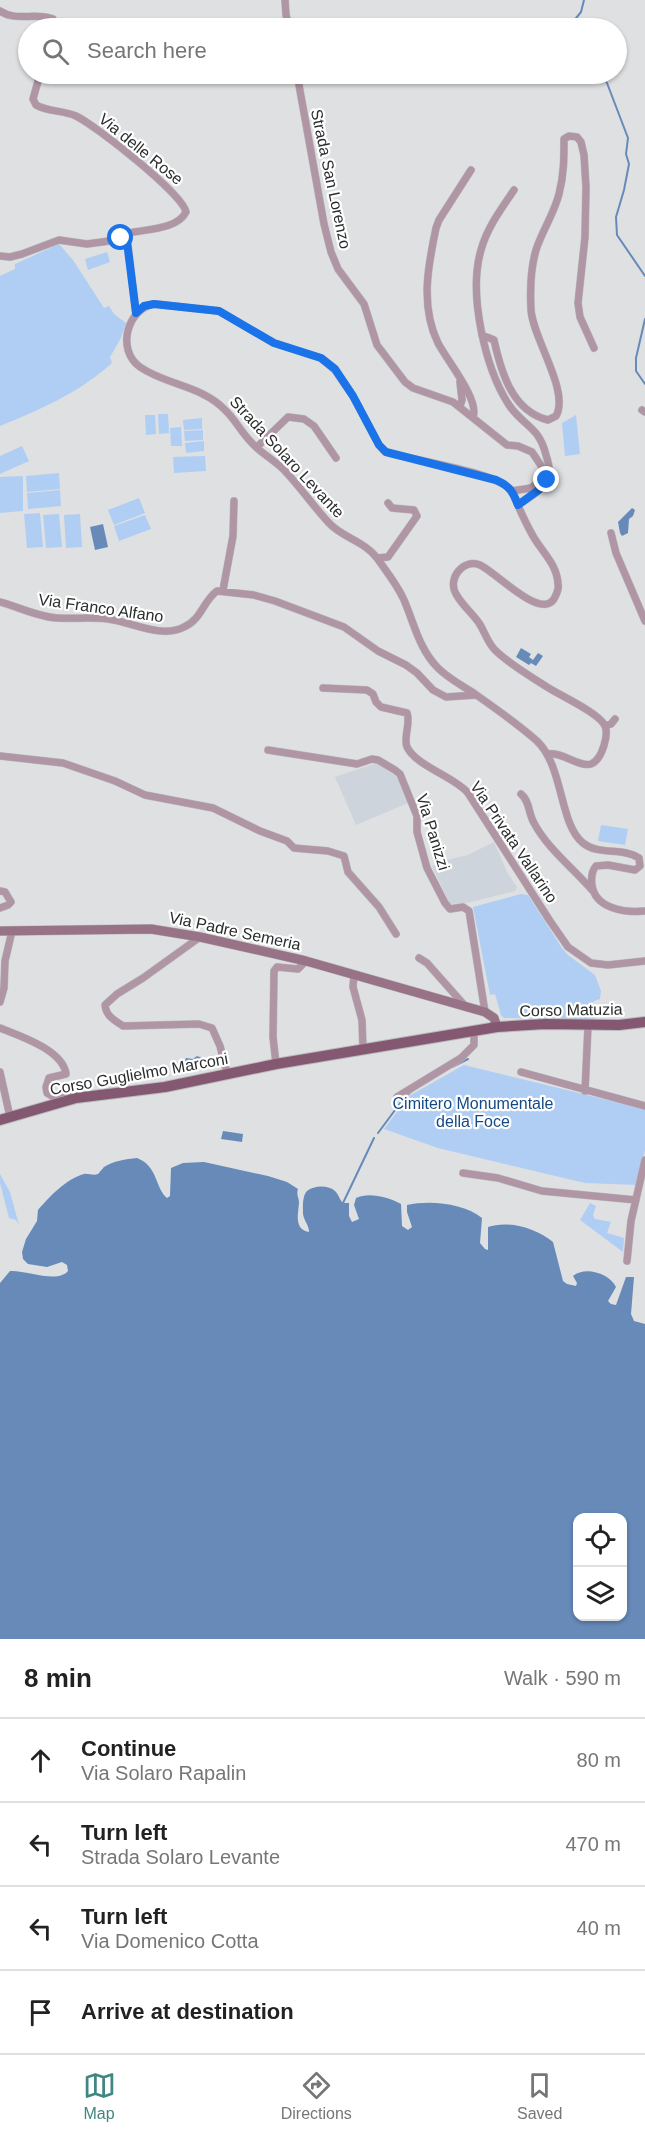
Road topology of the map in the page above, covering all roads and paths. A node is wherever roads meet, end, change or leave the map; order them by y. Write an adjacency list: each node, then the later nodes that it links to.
1 (285, 0): 4 (street)
2 (0, 11): 3 (street)
3 (49, 18)
4 (287, 18)
5 (37, 84): 9 (street, Via delle Rose)
6 (299, 84): 15 (street, Strada San Lorenzo)
7 (471, 170): 14 (street)
8 (513, 190): 12 (street)
9 (124, 239): 10 (street); 11 (street)
10 (0, 256)
11 (136, 313): 17 (street, Strada Solaro Levante); 19 (street)
12 (482, 335): 13 (street); 22 (street)
13 (594, 348)
14 (460, 380): 15 (street); 16 (street)
15 (460, 406): 16 (street, Strada San Lorenzo)
16 (473, 417): 19 (street, Strada San Lorenzo)
17 (257, 447): 18 (street); 24 (street, Strada Solaro Levante)
18 (336, 458)
19 (512, 491): 22 (street)
20 (234, 501): 25 (street)
21 (388, 502): 24 (street)
22 (518, 505): 31 (street)
23 (611, 532): 27 (street)
24 (377, 558): 29 (street, Strada Solaro Levante)
25 (223, 591): 26 (street, Via Franco Alfano); 29 (street)
26 (0, 602)
27 (645, 621)
28 (323, 688): 46 (street, Via Privata Vallarino)
29 (476, 695): 33 (street, Strada Solaro Levante)
30 (615, 719): 31 (street)
31 (605, 726): 33 (street)
32 (268, 750): 50 (street, Via Panizzi)
33 (547, 754): 36 (street, Strada Solaro Levante)
34 (0, 756): 42 (street)
35 (521, 794): 36 (street)
36 (592, 890): 39 (street)
37 (0, 891): 38 (street)
38 (0, 908)
39 (645, 911)
40 (0, 931): 41 (main road, Via Padre Semeria)
41 (12, 931): 43 (main road, Via Padre Semeria); 48 (street)
42 (396, 934)
43 (200, 937): 45 (main road, Via Padre Semeria); 60 (street)
44 (419, 958): 49 (street)
45 (306, 961): 47 (main road, Via Padre Semeria); 57 (street)
46 (645, 961)
47 (354, 975): 49 (main road, Via Padre Semeria); 56 (street)
48 (0, 1002)
49 (466, 1007): 50 (main road, Via Padre Semeria)
50 (485, 1012): 53 (main road)
51 (645, 1022): 52 (main road, Corso Matuzia)
52 (588, 1026): 53 (main road, Corso Matuzia); 62 (street)
53 (497, 1027): 55 (main road)
54 (0, 1028): 64 (street)
55 (474, 1032): 56 (main road); 63 (street)
56 (363, 1049): 57 (main road)
57 (276, 1064): 60 (main road, Corso Guglielmo Marconi)
58 (0, 1072): 61 (street)
59 (521, 1072): 62 (street)
60 (227, 1073): 64 (main road, Corso Guglielmo Marconi)
61 (3, 1091): 66 (street)
62 (585, 1092): 65 (street)
63 (397, 1097)
64 (76, 1098): 66 (main road, Corso Guglielmo Marconi)
65 (645, 1106)
66 (5, 1119)
67 (645, 1160): 69 (street)
68 (463, 1173): 70 (street)
69 (642, 1186): 70 (street)
70 (636, 1200): 71 (street)
71 (627, 1261)

